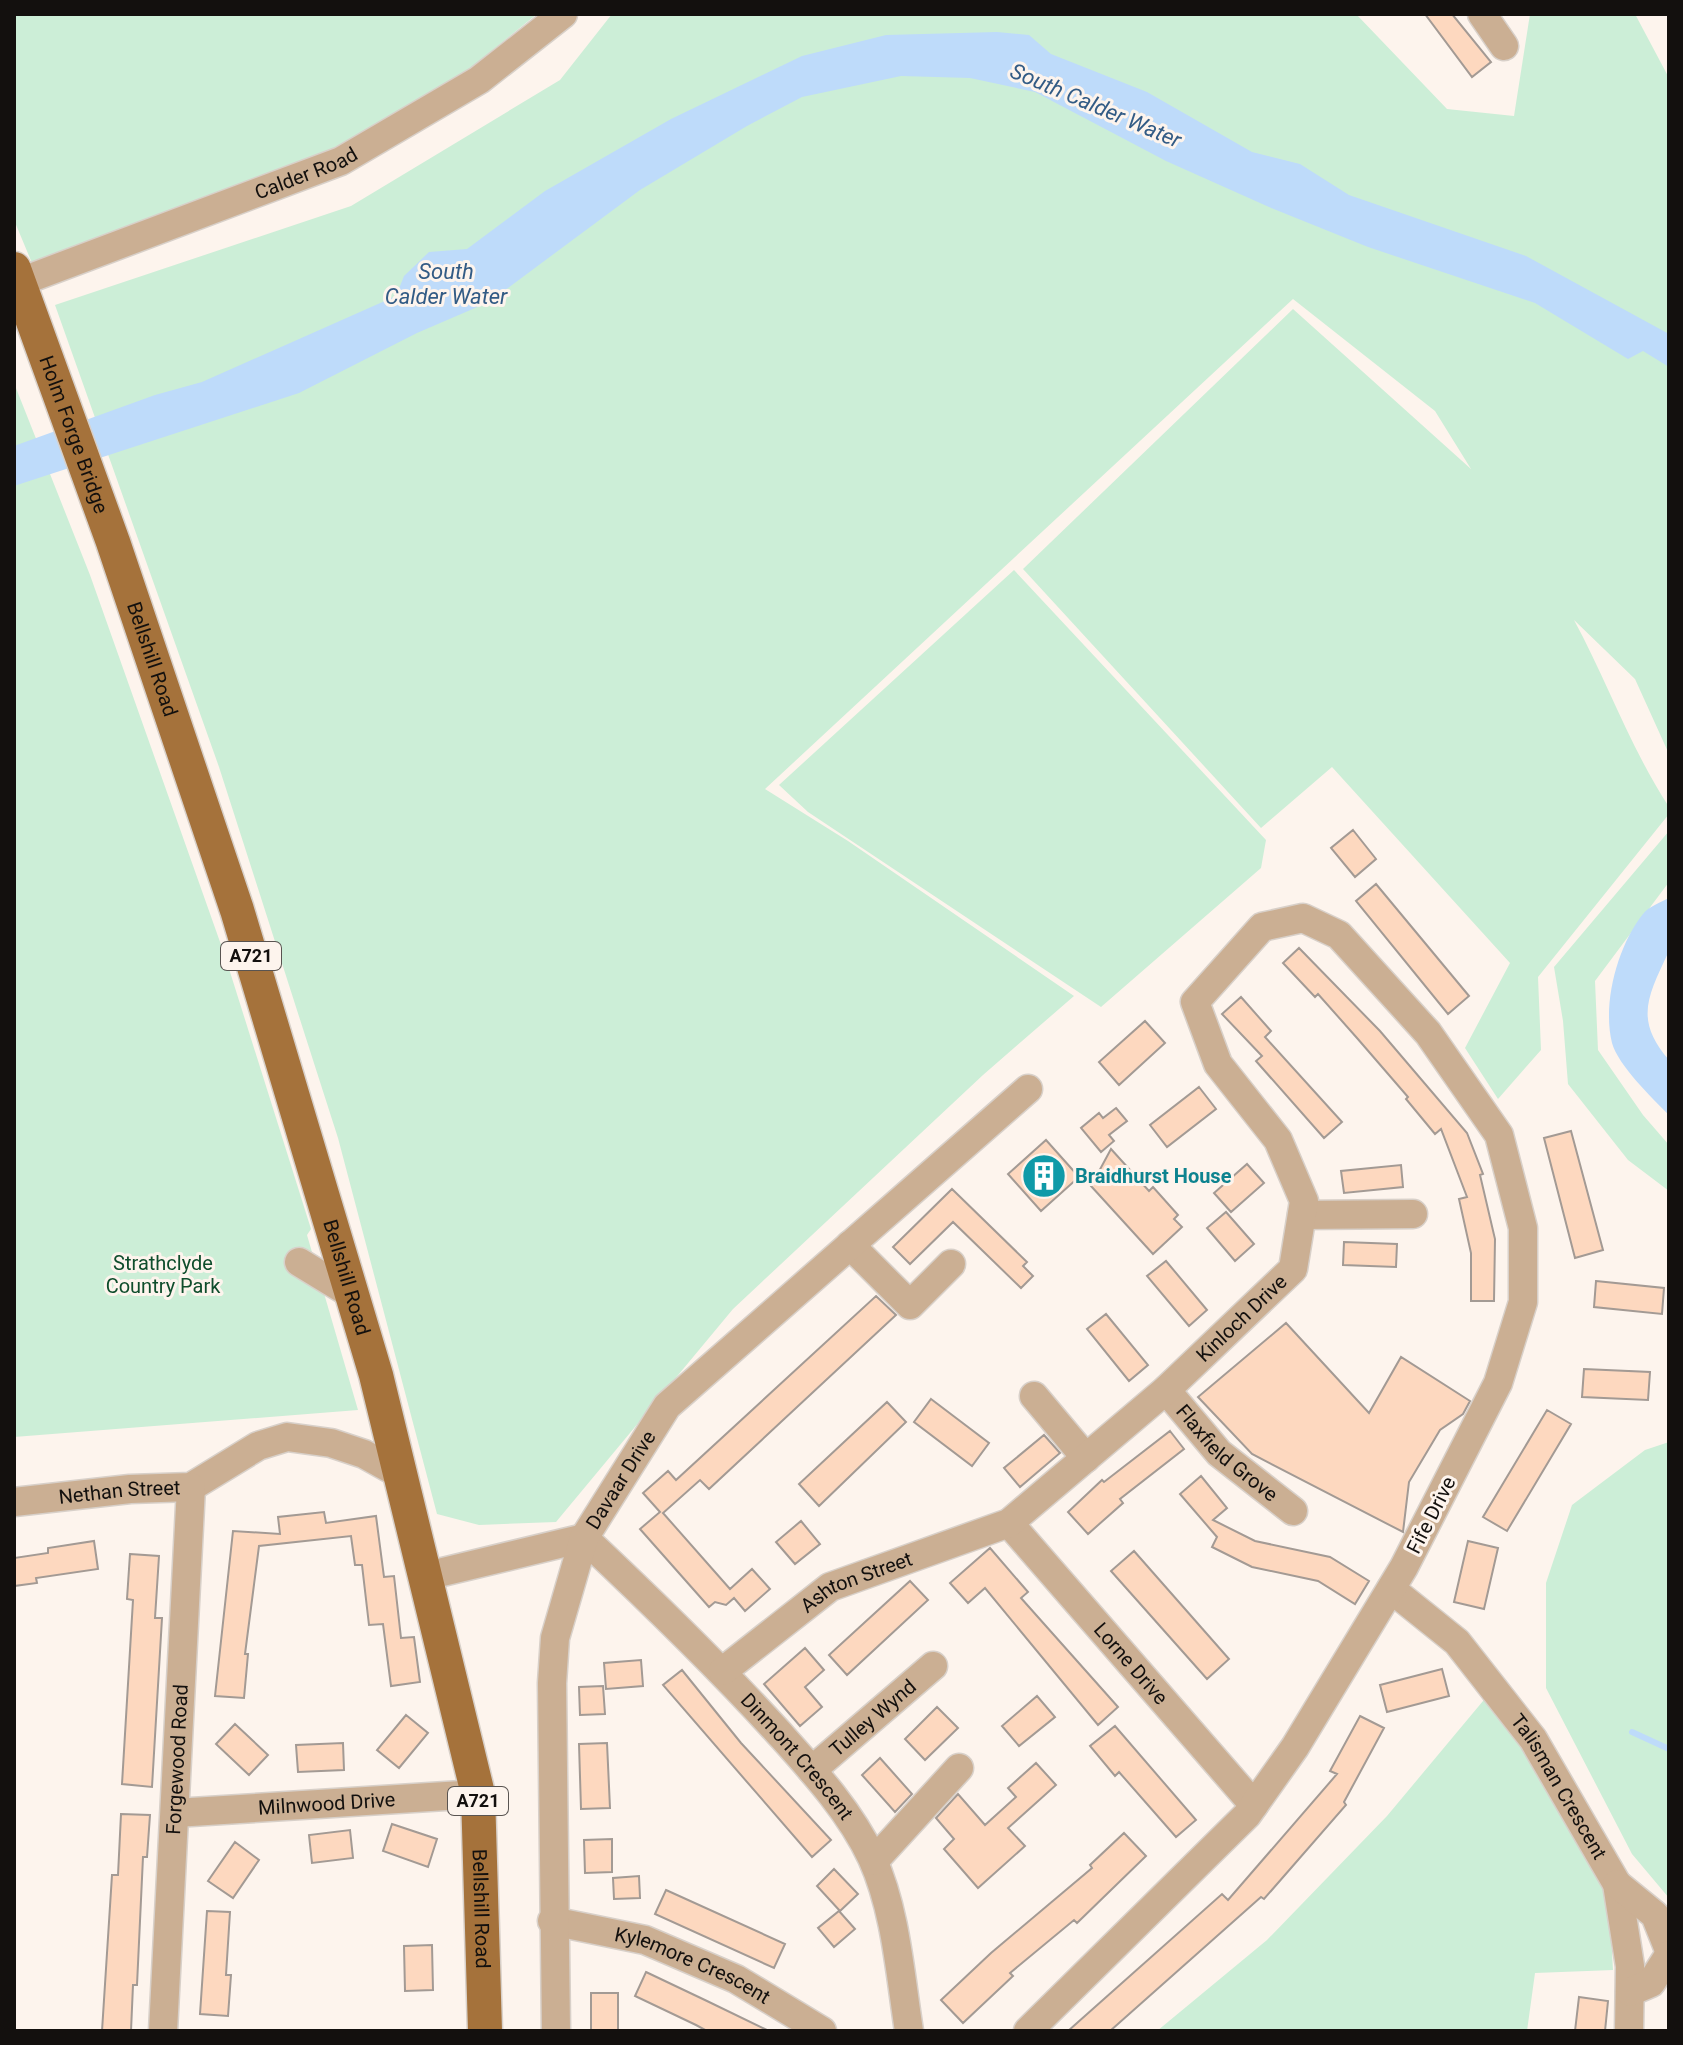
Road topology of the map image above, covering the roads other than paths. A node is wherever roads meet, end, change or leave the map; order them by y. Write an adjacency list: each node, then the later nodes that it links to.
1 (563, 14): 4 (street, Calder Road)
2 (1482, 14): 3 (street)
3 (1504, 46)
4 (17, 275): 5 (main road, Holm Forge Bridge / A721)
5 (113, 542): 13 (main road, Bellshill Road / A721)
6 (1339, 935): 9 (street, Kinloch Drive); 24 (street, Fife Drive)
7 (1028, 1089): 10 (street, Davaar Drive)
8 (1413, 1214): 9 (street)
9 (1302, 1215): 14 (street, Kinloch Drive)
10 (850, 1245): 12 (street); 22 (street, Davaar Drive)
11 (299, 1262): 13 (street)
12 (951, 1264)
13 (353, 1295): 17 (main road, Bellshill Road / A721)
14 (1166, 1390): 16 (street, Kinloch Drive); 20 (street, Flaxfield Grove)
15 (1034, 1396): 16 (street)
16 (1086, 1458): 21 (street, Kinloch Drive)
17 (398, 1473): 18 (street, Nethan Street); 23 (main road, Bellshill Road / A721)
18 (191, 1487): 19 (street, Nethan Street); 31 (street, Forgewood Road)
19 (14, 1502)
20 (1293, 1511)
21 (1009, 1523): 26 (street, Ashton Street); 30 (street, Lorne Drive)
22 (584, 1538): 23 (street); 26 (street, Dinmont Crescent); 34 (street, Davaar Drive)
23 (426, 1576): 29 (main road, Bellshill Road / A721)
24 (1391, 1589): 30 (street, Fife Drive); 33 (street, Talisman Crescent)
25 (933, 1666): 28 (street, Tulley Wynd)
26 (723, 1671): 28 (street, Dinmont Crescent)
27 (959, 1768): 32 (street)
28 (812, 1770): 32 (street, Dinmont Crescent)
29 (478, 1794): 31 (street, Milnwood Drive); 38 (main road, Bellshill Road / A721)
30 (1254, 1805): 42 (street, Fife Drive)
31 (175, 1813): 37 (street, Forgewood Road)
32 (874, 1861): 41 (street, Dinmont Crescent)
33 (1617, 1884): 35 (street); 36 (street, Talisman Crescent)
34 (552, 1921): 39 (street, Davaar Drive); 40 (street, Kylemore Crescent)
35 (1669, 1952): 36 (street)
36 (1630, 1992): 43 (street, Talisman Crescent)
37 (163, 2031)
38 (485, 2031)
39 (556, 2031)
40 (822, 2031)
41 (909, 2031)
42 (1028, 2031)
43 (1629, 2031)

